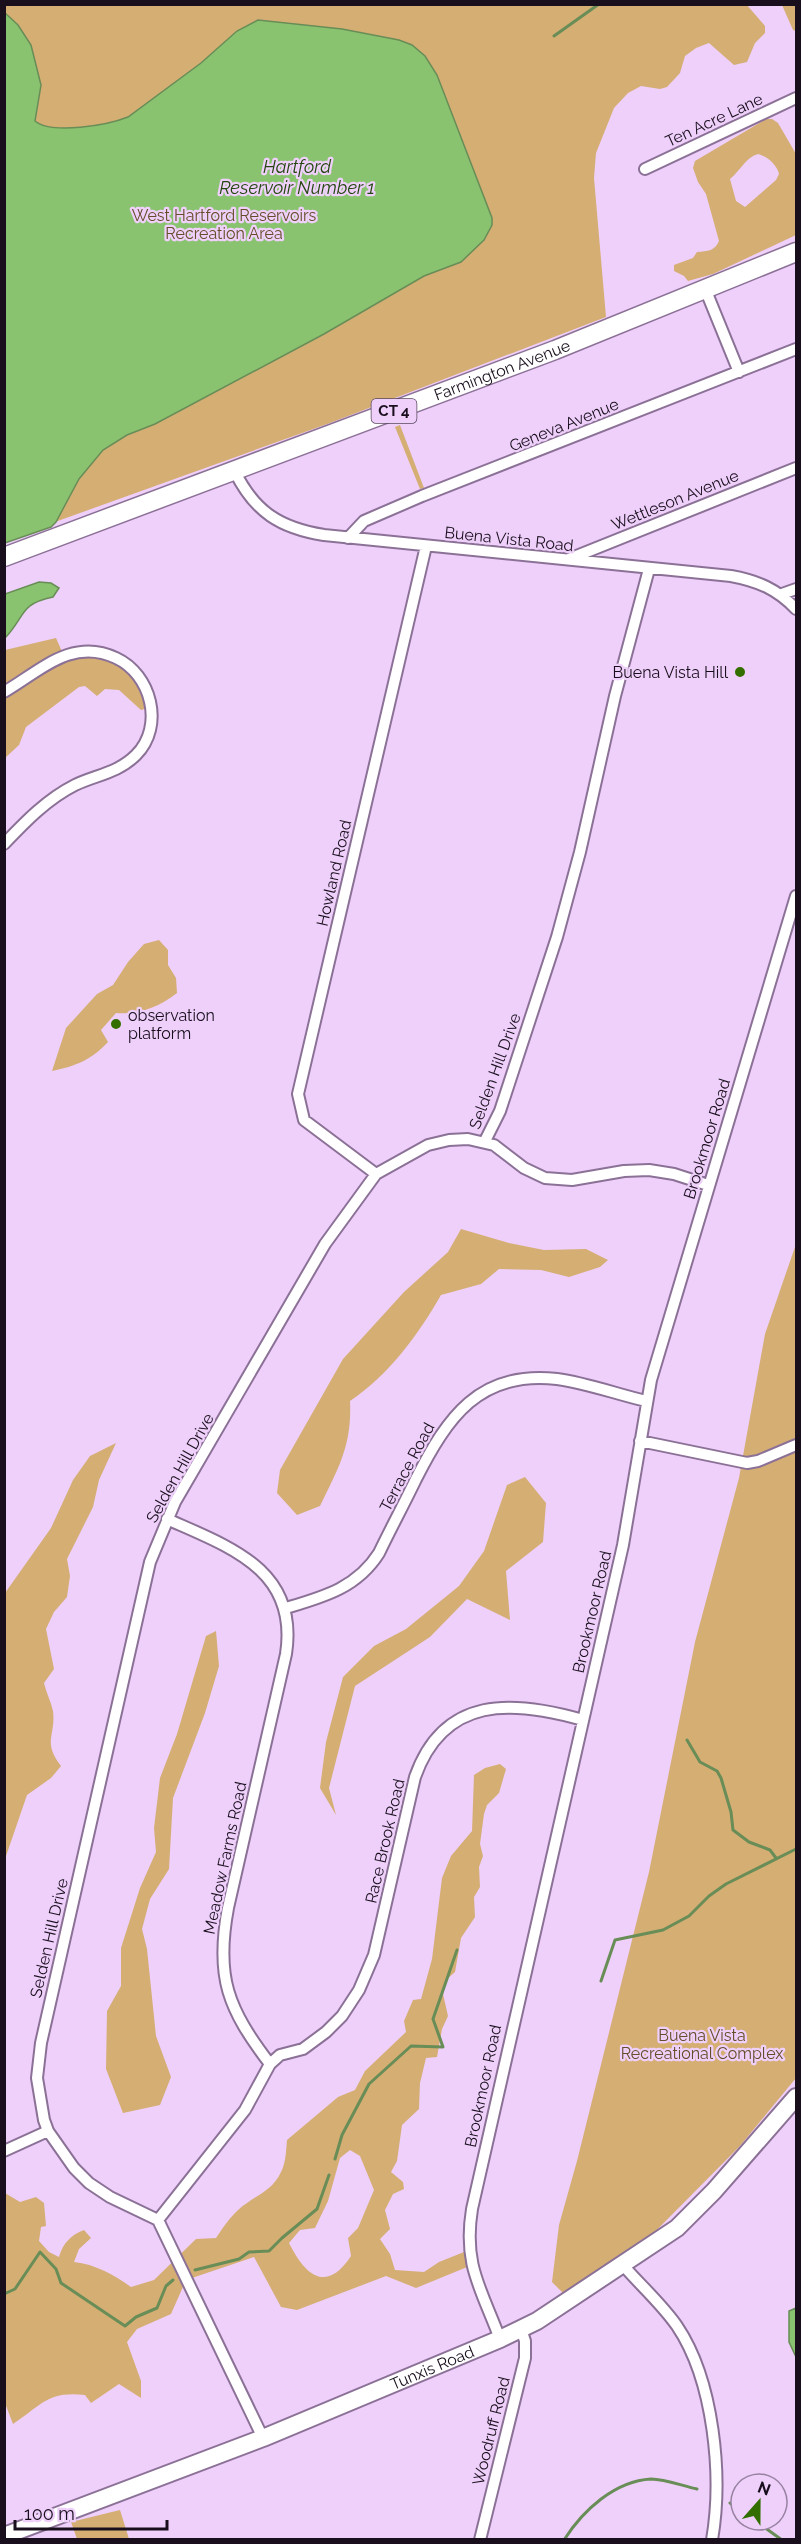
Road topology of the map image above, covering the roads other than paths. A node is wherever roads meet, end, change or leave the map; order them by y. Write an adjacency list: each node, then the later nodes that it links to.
1 (796, 98): 2 (street, Ten Acre Lane)
2 (645, 169)
3 (796, 252): 4 (main road, Farmington Avenue / CT 4)
4 (706, 291): 6 (street); 8 (main road, Farmington Avenue / CT 4)
5 (796, 349): 6 (street, Geneva Avenue)
6 (740, 372): 9 (street, Geneva Avenue)
7 (796, 468): 12 (street, Wettleson Avenue)
8 (235, 472): 9 (street, Buena Vista Road); 11 (main road, Farmington Avenue / CT 4)
9 (348, 538): 10 (street, Buena Vista Road)
10 (426, 546): 12 (street, Buena Vista Road); 21 (street, Howland Road)
11 (4, 557)
12 (566, 561): 13 (street, Buena Vista Road)
13 (649, 569): 15 (street, Buena Vista Road); 20 (street, Selden Hill Drive)
14 (796, 589): 15 (street)
15 (782, 594): 16 (street, Buena Vista Road)
16 (796, 609)
17 (4, 692): 18 (street)
18 (4, 844)
19 (796, 896): 22 (street, Brookmoor Road)
20 (485, 1141): 21 (street, Selden Hill Drive); 22 (street)
21 (376, 1174): 26 (street, Selden Hill Drive)
22 (708, 1185): 23 (street, Brookmoor Road)
23 (646, 1401): 24 (street, Brookmoor Road); 27 (street, Terrace Road)
24 (640, 1441): 25 (street); 28 (street, Brookmoor Road)
25 (796, 1445)
26 (167, 1519): 27 (street, Meadow Farms Road); 31 (street, Selden Hill Drive)
27 (286, 1608): 29 (street, Meadow Farms Road)
28 (583, 1720): 29 (street, Race Brook Road); 36 (street, Brookmoor Road)
29 (270, 2064): 33 (street)
30 (796, 2097): 34 (street, Tunxis Road)
31 (48, 2131): 32 (street); 33 (street, Selden Hill Drive)
32 (4, 2151)
33 (158, 2220): 37 (street)
34 (622, 2264): 35 (street, Tunxis Road); 40 (street)
35 (521, 2329): 36 (street, Tunxis Road); 39 (street, Woodruff Road)
36 (500, 2338): 37 (street, Tunxis Road)
37 (263, 2438): 38 (street, Tunxis Road)
38 (4, 2536)
39 (480, 2540)
40 (712, 2540)

